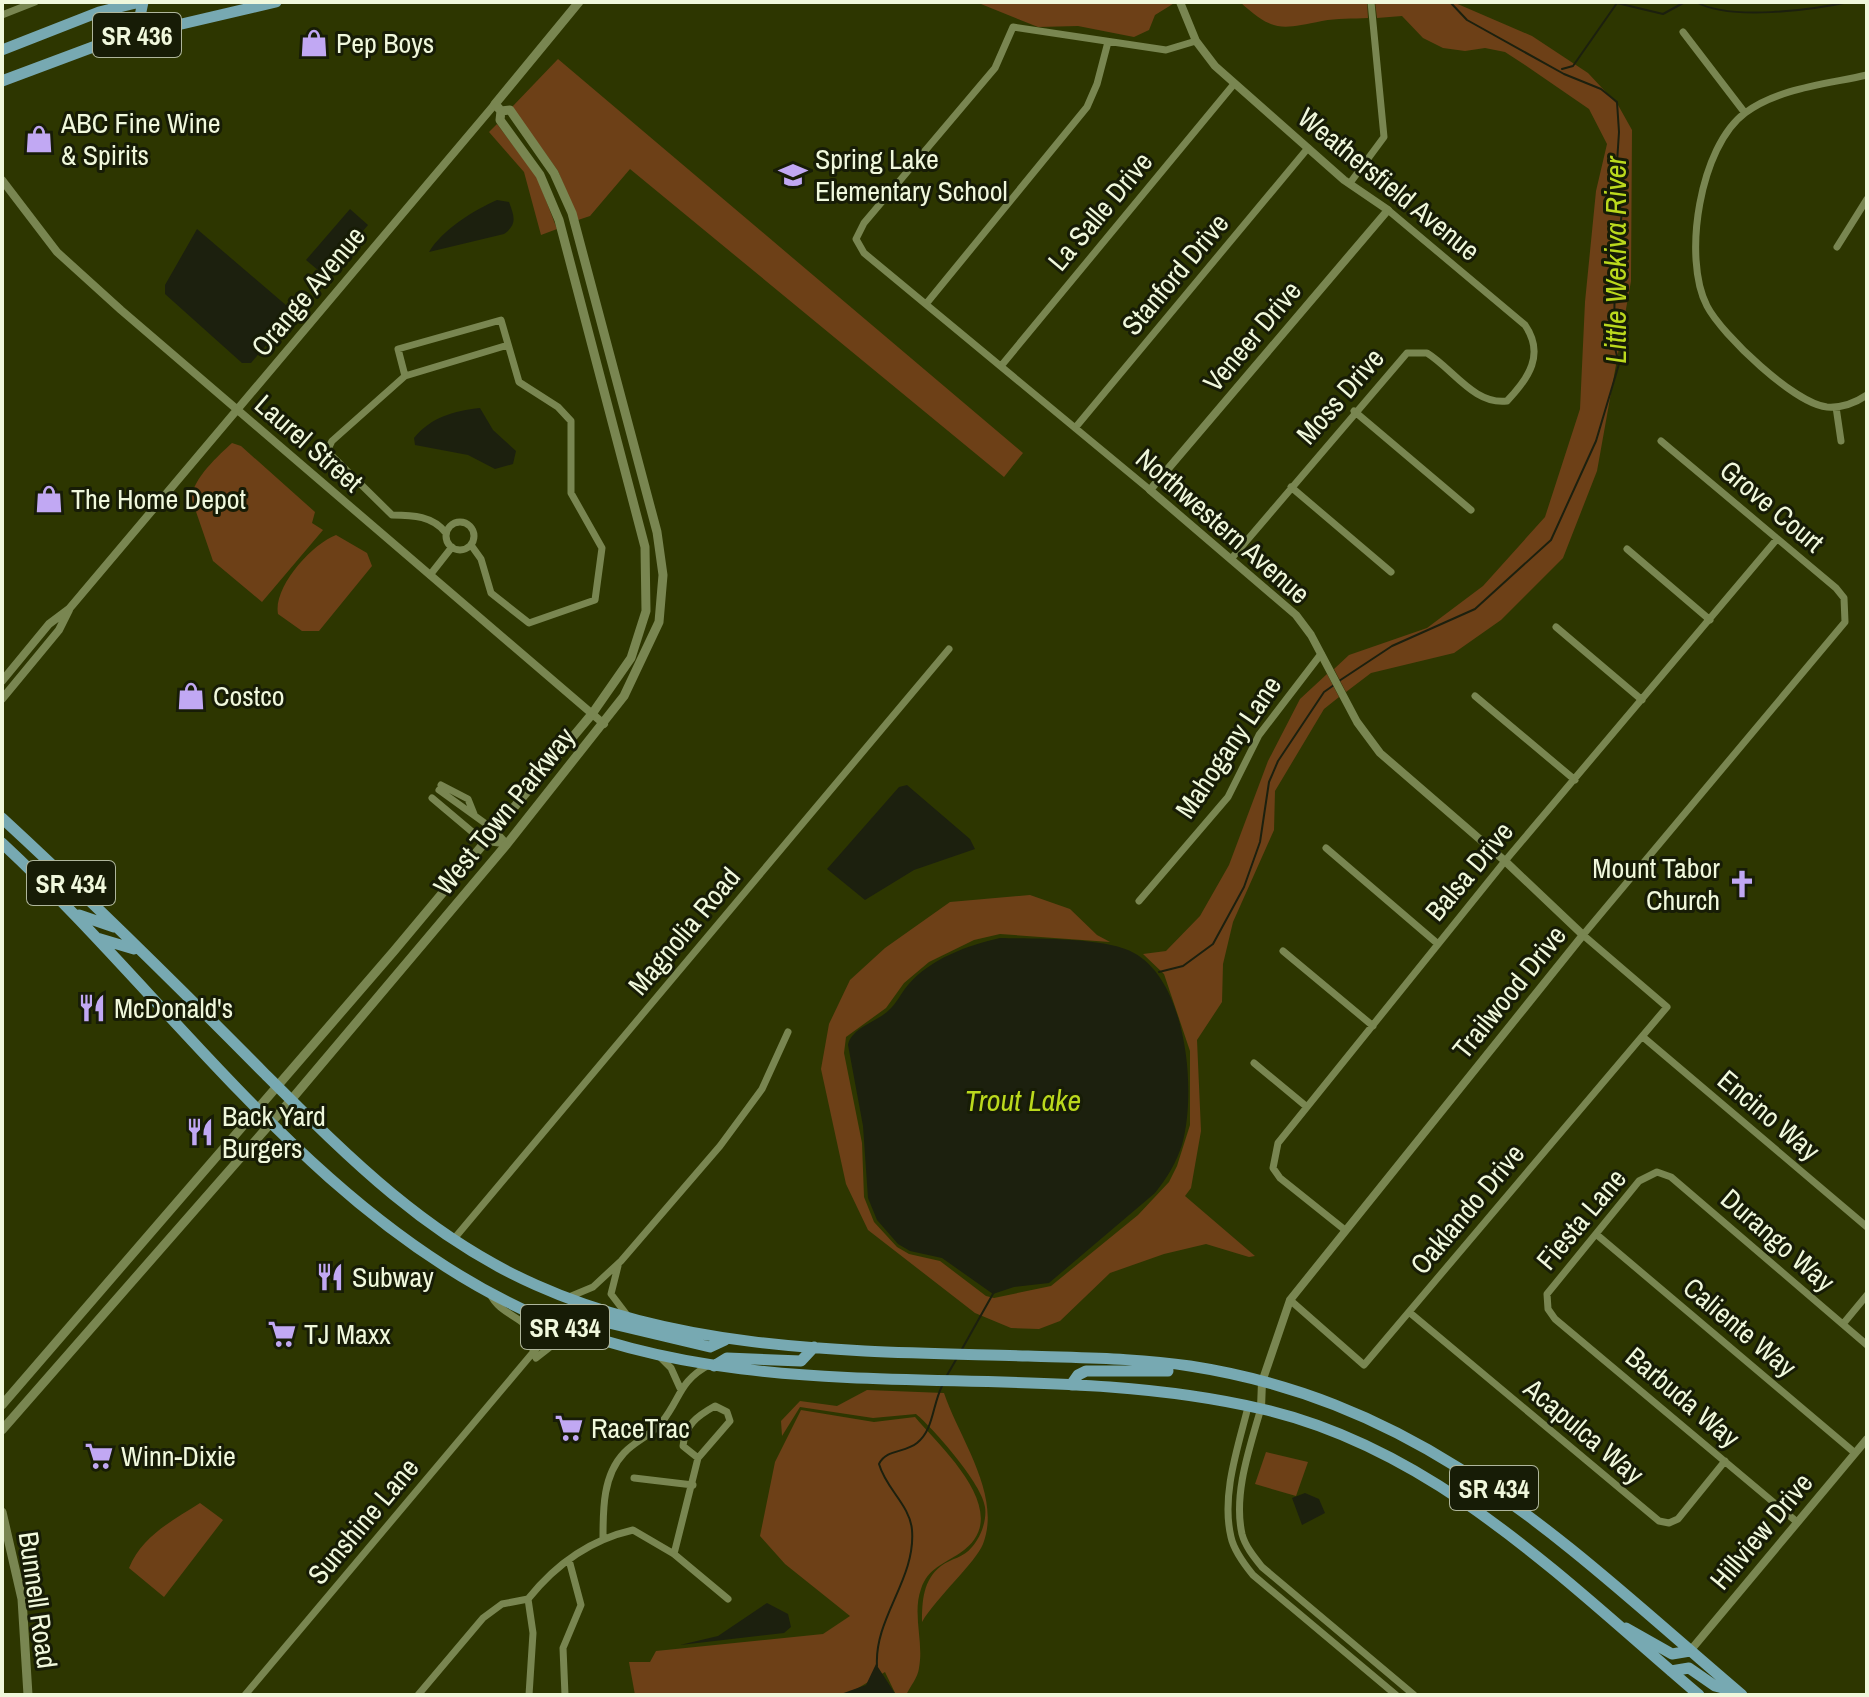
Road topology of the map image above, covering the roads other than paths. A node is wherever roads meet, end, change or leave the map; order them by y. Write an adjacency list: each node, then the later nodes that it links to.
1 (35, 2): 8 (street)
2 (141, 2): 10 (main road); 13 (main road, SR 436)
3 (276, 2): 7 (main road, SR 436)
4 (579, 2): 17 (main road, Orange Avenue)
5 (1180, 2): 11 (street, Weathersfield Avenue)
6 (1371, 2): 21 (street)
7 (261, 4): 10 (main road, SR 436)
8 (2, 15)
9 (1683, 32): 18 (street)
10 (109, 41): 15 (main road, SR 436)
11 (1196, 41): 12 (street); 16 (street, Weathersfield Avenue)
12 (1108, 42): 25 (street); 25 (street, Northwestern Avenue)
13 (2, 50)
14 (1867, 75): 18 (street)
15 (2, 81)
16 (1234, 84): 19 (street, Weathersfield Avenue); 27 (street, La Salle Drive)
17 (498, 107): 32 (street, Orange Avenue); 58 (main road, West Town Parkway); 59 (main road, West Town Parkway)
18 (1745, 113): 31 (street)
19 (1308, 148): 21 (street, Weathersfield Avenue); 34 (street, Stanford Drive)
20 (2, 180): 32 (street, Laurel Street)
21 (1350, 183): 23 (street, Weathersfield Avenue)
22 (1867, 199): 24 (street)
23 (1388, 210): 30 (street, Weathersfield Avenue); 38 (street, Veneer Drive)
24 (1837, 247)
25 (926, 304): 27 (street, Northwestern Avenue)
26 (508, 345): 28 (street); 28 (street); 42 (street)
27 (1001, 366): 34 (street, Northwestern Avenue)
28 (405, 376): 40 (street)
29 (1867, 395): 31 (street)
30 (1507, 401): 33 (street, Moss Drive)
31 (1836, 407): 36 (street)
32 (236, 409): 47 (street, Laurel Street); 48 (street, Orange Avenue)
33 (1354, 411): 37 (street, Moss Drive); 39 (street)
34 (1075, 428): 38 (street, Northwestern Avenue)
35 (1661, 441): 41 (street, Grove Court)
36 (1841, 441)
37 (1291, 487): 45 (street, Moss Drive); 46 (street)
38 (1150, 490): 45 (street, Northwestern Avenue)
39 (1471, 510)
40 (446, 533): 42 (street); 43 (street)
41 (1777, 539): 49 (street, Grove Court); 50 (street, Balsa Drive)
42 (471, 545): 43 (street)
43 (452, 547): 47 (street)
44 (1627, 549): 50 (street)
45 (1231, 559): 53 (street, Northwestern Avenue)
46 (1391, 572)
47 (430, 575): 58 (street, Laurel Street)
48 (69, 609): 54 (street, Orange Avenue); 56 (street, Orange Avenue)
49 (1847, 610): 73 (street, Trailwood Drive)
50 (1710, 620): 57 (street, Balsa Drive)
51 (1556, 627): 57 (street)
52 (949, 649): 92 (street, Magnolia Road)
53 (1321, 654): 69 (street, Northwestern Avenue); 70 (street, Mahogany Lane)
54 (2, 681)
55 (1475, 696): 60 (street)
56 (2, 699)
57 (1642, 700): 60 (street, Balsa Drive)
58 (592, 714): 59 (street, Laurel Street); 64 (main road, West Town Parkway)
59 (604, 724): 67 (main road, West Town Parkway)
60 (1575, 780): 69 (street, Balsa Drive)
61 (440, 787): 64 (street)
62 (432, 798): 65 (street)
63 (2, 818): 72 (main road, SR 434)
64 (493, 829): 65 (main road, West Town Parkway); 67 (street)
65 (483, 841): 67 (street); 83 (main road, West Town Parkway)
66 (2, 843): 71 (main road, SR 434)
67 (507, 844): 84 (main road, West Town Parkway)
68 (1326, 848): 75 (street)
69 (1505, 861): 73 (street, Northwestern Avenue); 75 (street, Balsa Drive)
70 (1139, 901)
71 (71, 911): 72 (main road); 74 (main road, SR 434)
72 (114, 927): 76 (main road, SR 434)
73 (1583, 935): 78 (street, Northwestern Avenue); 90 (street, Trailwood Drive)
74 (97, 938): 76 (main road); 86 (main road, SR 434)
75 (1438, 944): 79 (street, Balsa Drive)
76 (138, 951): 83 (main road, SR 434)
77 (1283, 951): 79 (street)
78 (1667, 1007): 81 (street, Oaklando Drive)
79 (1373, 1026): 85 (street, Balsa Drive)
80 (788, 1032): 93 (street)
81 (1643, 1037): 89 (street, Encino Way); 99 (street, Oaklando Drive)
82 (1254, 1063): 85 (street)
83 (278, 1088): 84 (main road, SR 434); 86 (main road, West Town Parkway)
84 (291, 1100): 87 (main road, West Town Parkway); 92 (main road, SR 434)
85 (1307, 1107): 90 (street, Balsa Drive)
86 (260, 1109): 87 (main road, SR 434); 115 (main road, West Town Parkway)
87 (273, 1120): 94 (main road, SR 434); 117 (main road, West Town Parkway)
88 (1657, 1172): 91 (street, Fiesta Lane); 102 (street, Durango Way)
89 (1867, 1227)
90 (1345, 1230): 97 (street, Trailwood Drive)
91 (1596, 1234): 98 (street, Fiesta Lane); 119 (street, Caliente Way)
92 (453, 1240): 96 (main road, SR 434)
93 (621, 1261): 96 (street); 100 (street)
94 (490, 1294): 101 (main road, SR 434); 108 (street)
95 (1867, 1295): 102 (street)
96 (567, 1298): 100 (main road, SR 434)
97 (1290, 1300): 99 (street, Oaklando Drive); 112 (street, Trailwood Drive)
98 (1546, 1302): 121 (street, Barbuda Way)
99 (1409, 1312): 121 (street, Acapulca Way)
100 (634, 1321): 104 (main road, SR 434)
101 (557, 1324): 103 (main road, SR 434); 104 (main road); 108 (street, Sunshine Lane)
102 (1843, 1324): 105 (street, Durango Way)
103 (585, 1334): 107 (main road, SR 434); 111 (street, Sunshine Lane)
104 (726, 1339): 106 (main road, SR 434)
105 (1867, 1345)
106 (814, 1347): 109 (main road); 110 (main road, SR 434)
107 (658, 1355): 109 (main road, SR 434); 114 (street)
108 (533, 1356): 111 (street, Sunshine Lane)
109 (711, 1365): 113 (main road, SR 434); 114 (street)
110 (1190, 1366): 112 (main road, SR 434); 113 (main road)
111 (517, 1376): 136 (street, Sunshine Lane)
112 (1262, 1382): 116 (street, Trailwood Drive); 132 (main road, SR 434)
113 (1071, 1385): 116 (main road, SR 434)
114 (680, 1388): 126 (street)
115 (2, 1405)
116 (1254, 1408): 131 (main road, SR 434); 140 (street); 141 (street)
117 (2, 1430)
118 (1867, 1439): 119 (street, Hillview Drive)
119 (1855, 1453): 125 (street, Hillview Drive)
120 (698, 1458): 120 (street); 123 (street)
121 (1725, 1461): 125 (street, Barbuda Way)
122 (634, 1478): 123 (street)
123 (693, 1485): 127 (street)
124 (2, 1512): 135 (main road, Bunnell Road)
125 (1797, 1522): 132 (street, Hillview Drive)
126 (603, 1537): 127 (street); 128 (street)
127 (674, 1554): 130 (street)
128 (569, 1560): 129 (street); 139 (street)
129 (528, 1599): 137 (street); 138 (street)
130 (728, 1599)
131 (1614, 1623): 132 (main road); 133 (main road, SR 434)
132 (1690, 1651): 134 (main road, SR 434)
133 (1671, 1671): 134 (main road); 142 (main road, SR 434)
134 (1740, 1693)
135 (28, 1695)
136 (245, 1695)
137 (418, 1695)
138 (529, 1695)
139 (565, 1695)
140 (1396, 1695)
141 (1414, 1695)
142 (1699, 1695)

